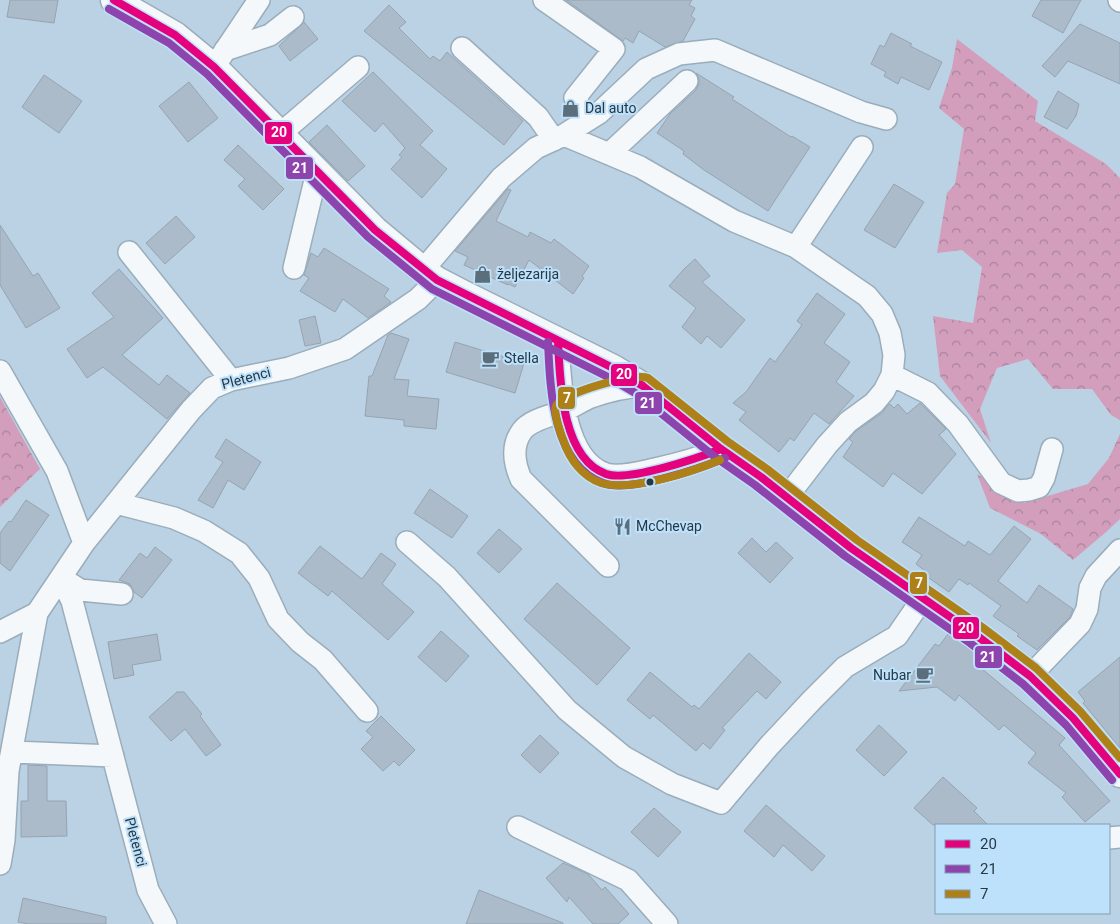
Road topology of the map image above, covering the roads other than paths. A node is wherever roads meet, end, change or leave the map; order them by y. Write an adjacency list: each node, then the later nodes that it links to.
1 (114, 0): 6 (main road)
2 (259, 0): 6 (street)
3 (544, 0): 10 (street)
4 (293, 17): 6 (street)
5 (462, 48): 12 (street)
6 (220, 58): 11 (main road)
7 (358, 67): 11 (street)
8 (687, 80): 14 (street)
9 (886, 119): 10 (street, Pletenci)
10 (588, 120): 12 (street, Pletenci)
11 (280, 134): 15 (main road)
12 (559, 137): 14 (street); 19 (street, Pletenci)
13 (862, 147): 16 (street)
14 (610, 154): 16 (street)
15 (317, 172): 18 (street); 19 (main road)
16 (796, 247): 22 (street)
17 (129, 252): 23 (street)
18 (294, 268)
19 (430, 275): 20 (main road); 23 (street, Pletenci)
20 (558, 341): 24 (main road); 25 (street)
21 (0, 370): 31 (street)
22 (892, 375): 27 (street); 28 (street)
23 (231, 380): 29 (street, Pletenci)
24 (644, 386): 25 (street); 26 (main road)
25 (565, 410): 26 (street); 33 (street)
26 (721, 449): 28 (main road)
27 (1052, 449)
28 (787, 497): 36 (main road)
29 (116, 503): 31 (street, Pletenci); 40 (street)
30 (407, 542): 36 (street)
31 (84, 543): 34 (street, Pletenci)
32 (1120, 550): 39 (street)
33 (608, 566)
34 (61, 578): 35 (street); 37 (street, Pletenci); 42 (street, Pletenci)
35 (122, 594)
36 (923, 598): 39 (main road)
37 (37, 613): 38 (street, Pletenci); 41 (street, Pletenci)
38 (0, 632)
39 (1030, 676): 43 (main road)
40 (367, 711)
41 (12, 752): 42 (street); 45 (street, Pletenci)
42 (113, 756): 46 (street, Pletenci)
43 (1120, 774)
44 (518, 827): 47 (street)
45 (0, 864)
46 (166, 924)
47 (668, 924)

